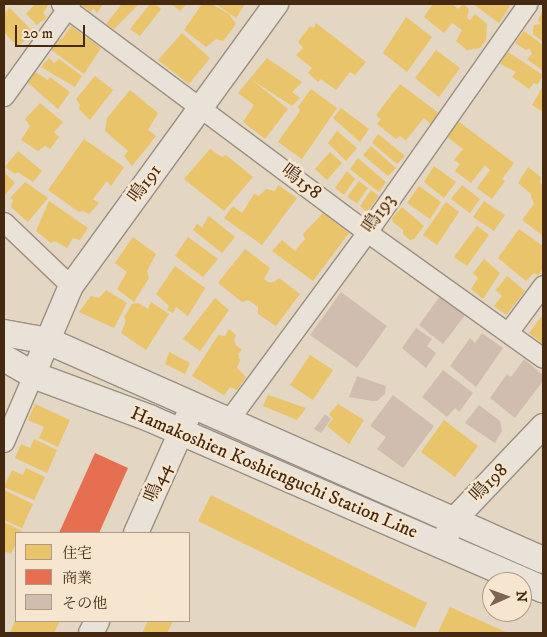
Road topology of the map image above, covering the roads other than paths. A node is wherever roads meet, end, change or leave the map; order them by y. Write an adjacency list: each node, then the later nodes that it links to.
1 (276, 4): 5 (street, 鳴191)
2 (527, 4): 7 (street, 鳴193)
3 (66, 6): 4 (street); 5 (street, 鳴158)
4 (4, 96)
5 (200, 108): 7 (street, 鳴158); 9 (street, 鳴191)
6 (4, 222): 9 (street)
7 (367, 232): 10 (street, 鳴158); 17 (street, 鳴193)
8 (543, 285): 10 (street)
9 (71, 286): 12 (street, 鳴191)
10 (509, 331): 14 (street, 鳴158)
11 (4, 333): 12 (main road, Hamakoshien Koshienguchi Station Line)
12 (48, 341): 15 (street, 鳴191); 16 (main road, Hamakoshien Koshienguchi Station Line)
13 (4, 358): 15 (main road, Hamakoshien Koshienguchi Station Line)
14 (543, 358)
15 (33, 374): 19 (main road, Hamakoshien Koshienguchi Station Line); 20 (street)
16 (193, 405): 17 (main road, Hamakoshien Koshienguchi Station Line); 19 (street, 鳴44)
17 (227, 422): 21 (main road, Hamakoshien Koshienguchi Station Line)
18 (543, 426): 21 (street, 鳴198)
19 (180, 432): 22 (street, 鳴44); 23 (main road, Hamakoshien Koshienguchi Station Line)
20 (4, 442)
21 (453, 521): 23 (street, 鳴198); 24 (main road, Hamakoshien Koshienguchi Station Line)
22 (136, 532)
23 (442, 546): 25 (main road, Hamakoshien Koshienguchi Station Line)
24 (543, 560)
25 (543, 589)

